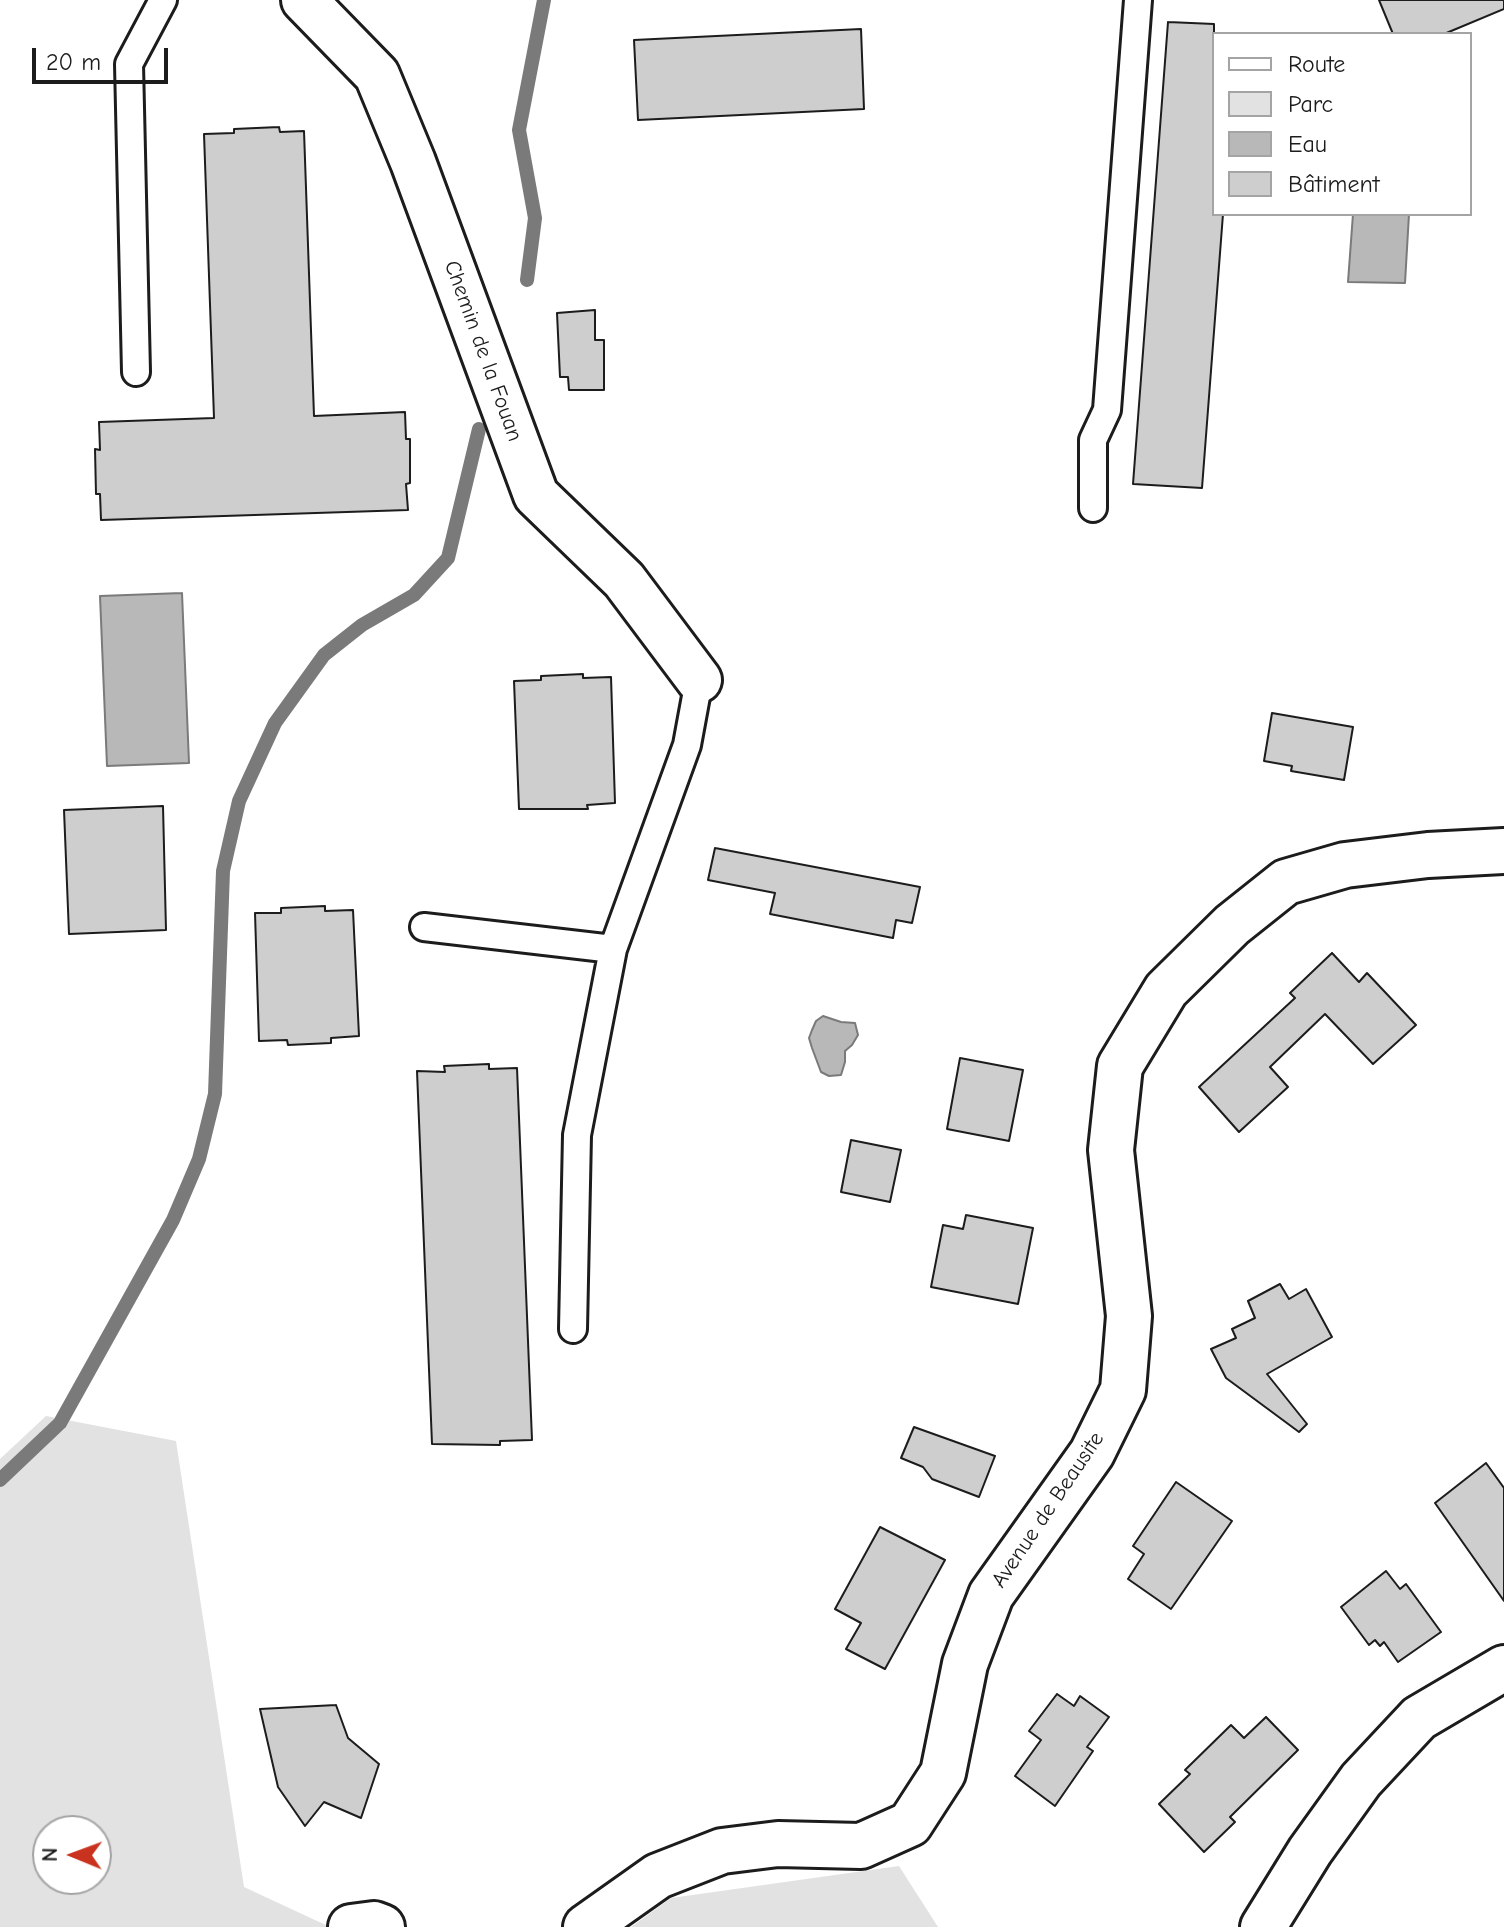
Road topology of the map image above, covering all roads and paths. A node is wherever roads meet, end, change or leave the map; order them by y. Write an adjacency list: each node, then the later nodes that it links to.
1 (163, 0): 4 (lane)
2 (304, 0): 6 (street, Chemin de la Fouan)
3 (1138, 0): 5 (lane)
4 (136, 372)
5 (1093, 508)
6 (699, 680): 9 (lane)
7 (1504, 851): 14 (street, Avenue de Beausite)
8 (424, 927): 9 (lane)
9 (613, 949): 10 (lane)
10 (573, 1329)
11 (1504, 1668): 15 (street)
12 (351, 1927): 13 (street)
13 (382, 1927)
14 (586, 1927)
15 (1263, 1927)

